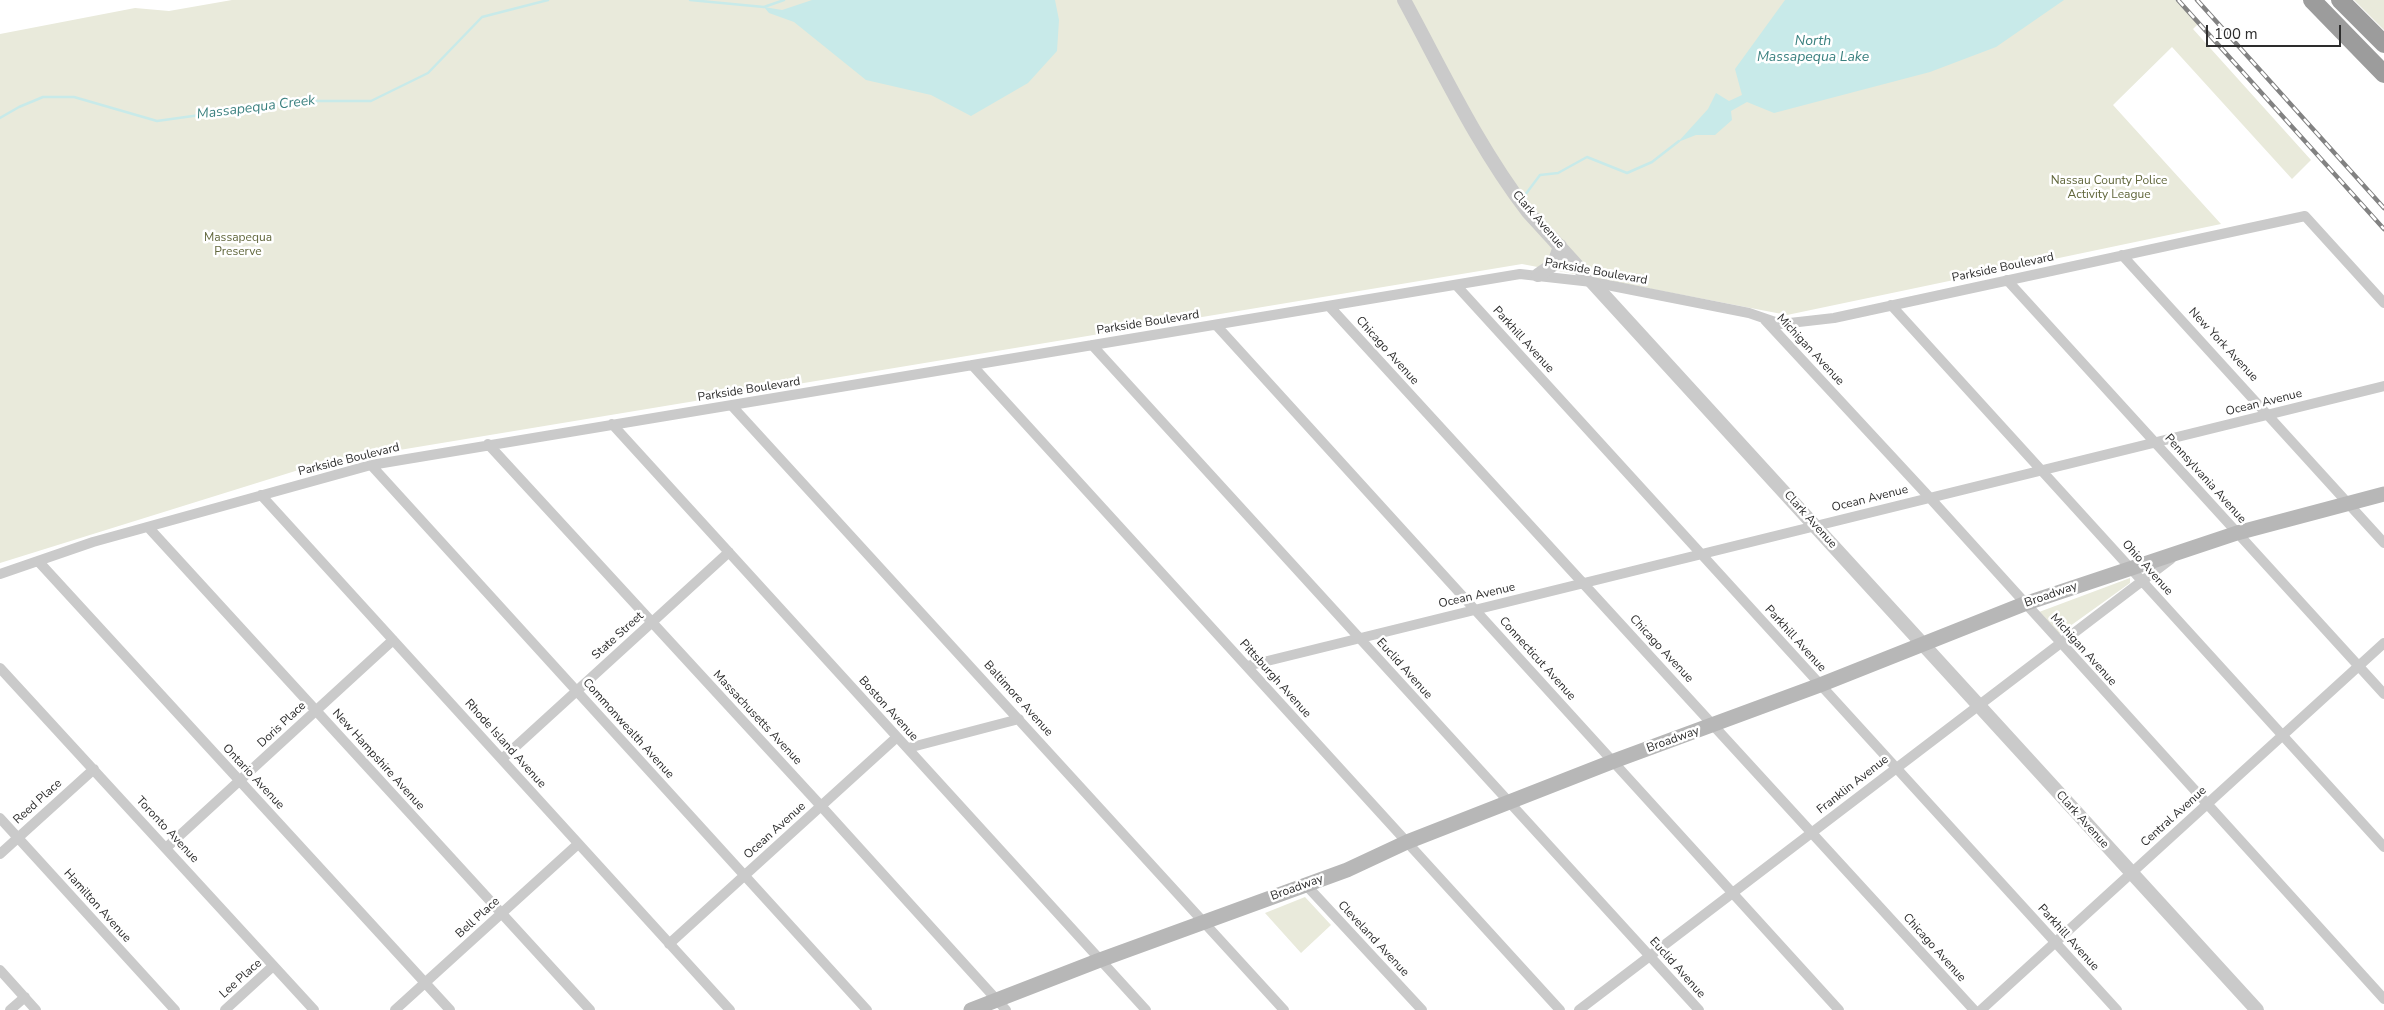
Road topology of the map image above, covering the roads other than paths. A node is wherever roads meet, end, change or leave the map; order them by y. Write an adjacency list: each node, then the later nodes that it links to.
1 (1404, 0): 6 (street, Clark Avenue)
2 (2312, 0): 5 (highway)
3 (2340, 0): 4 (highway)
4 (2384, 44)
5 (2384, 74)
6 (1560, 246): 8 (street); 10 (street, Clark Avenue)
7 (2122, 255): 9 (street, Parkside Boulevard); 12 (street, Parkside Boulevard); 21 (street, New York Avenue)
8 (1538, 275): 10 (street, Parkside Boulevard); 11 (street, Parkside Boulevard)
9 (2007, 280): 14 (street, Parkside Boulevard); 23 (street, Pennsylvania Avenue)
10 (1592, 282): 15 (street, Parkside Boulevard); 32 (street, Clark Avenue)
11 (1456, 285): 13 (street, Parkside Boulevard); 37 (street, Parkhill Avenue)
12 (2384, 303)
13 (1329, 306): 16 (street, Parkside Boulevard); 42 (street, Chicago Avenue)
14 (1891, 306): 15 (street, Parkside Boulevard); 26 (street, Ohio Avenue)
15 (1763, 317): 29 (street, Michigan Avenue)
16 (1216, 324): 17 (street, Parkside Boulevard); 44 (street, Connecticut Avenue)
17 (1092, 345): 18 (street, Parkside Boulevard); 46 (street, Euclid Avenue)
18 (972, 365): 20 (street, Parkside Boulevard); 51 (street, Pittsburgh Avenue)
19 (2384, 386): 21 (street, Ocean Avenue)
20 (732, 406): 22 (street, Parkside Boulevard); 59 (street, Baltimore Avenue)
21 (2269, 414): 23 (street, Ocean Avenue); 30 (street, New York Avenue)
22 (612, 424): 24 (street, Parkside Boulevard); 35 (street, Boston Avenue)
23 (2156, 442): 26 (street, Ocean Avenue); 33 (street, Pennsylvania Avenue)
24 (488, 444): 25 (street, Parkside Boulevard); 45 (street, Massachusetts Avenue)
25 (371, 465): 28 (street, Parkside Boulevard); 55 (street, Commonwealth Avenue)
26 (2042, 471): 29 (street, Ocean Avenue); 39 (street, Ohio Avenue)
27 (2384, 494): 30 (main road, Broadway)
28 (261, 495): 31 (street, Parkside Boulevard); 47 (street, Rhode Island Avenue)
29 (1930, 498): 32 (street, Ocean Avenue); 43 (street, Michigan Avenue)
30 (2348, 503): 33 (main road, Broadway); 34 (street, New York Avenue)
31 (148, 526): 38 (street, Parkside Boulevard); 58 (street, New Hampshire Avenue)
32 (1815, 526): 37 (street, Ocean Avenue); 50 (street, Clark Avenue)
33 (2237, 533): 36 (main road, Broadway); 52 (street, Pennsylvania Avenue)
34 (2384, 543)
35 (729, 552): 45 (street, State Street); 62 (street, Boston Avenue)
36 (2181, 552): 39 (main road, Broadway); 41 (street, Franklin Avenue)
37 (1701, 554): 42 (street, Ocean Avenue); 54 (street, Parkhill Avenue)
38 (38, 561): 40 (street, Parkside Boulevard); 68 (street, Ontario Avenue)
39 (2131, 568): 41 (street, Ohio Avenue); 43 (main road, Broadway)
40 (0, 574)
41 (2141, 581): 48 (street, Franklin Avenue); 61 (street, Ohio Avenue)
42 (1584, 584): 44 (street, Ocean Avenue); 60 (street, Chicago Avenue)
43 (2024, 604): 48 (street, Michigan Avenue); 50 (main road, Broadway)
44 (1475, 609): 46 (street, Ocean Avenue); 65 (street, Connecticut Avenue)
45 (651, 623): 55 (street, State Street); 71 (street, Massachusetts Avenue)
46 (1359, 638): 51 (street, Ocean Avenue); 69 (street, Euclid Avenue)
47 (393, 640): 58 (street, Doris Place); 64 (street, Rhode Island Avenue)
48 (2060, 643): 57 (street, Franklin Avenue); 70 (street, Michigan Avenue)
49 (2384, 643): 52 (street, Central Avenue)
50 (1922, 644): 54 (main road, Broadway); 57 (street, Clark Avenue)
51 (1246, 666): 75 (street, Pittsburgh Avenue)
52 (2358, 666): 56 (street, Pennsylvania Avenue); 61 (street, Central Avenue)
53 (0, 668): 66 (street, Toronto Avenue)
54 (1820, 684): 60 (main road, Broadway); 67 (street, Parkhill Avenue)
55 (576, 691): 64 (street, State Street); 81 (street, Commonwealth Avenue)
56 (2384, 694)
57 (1978, 706): 67 (street, Franklin Avenue); 80 (street, Clark Avenue)
58 (316, 711): 68 (street, Doris Place); 84 (street, New Hampshire Avenue)
59 (1019, 719): 63 (street); 85 (street, Baltimore Avenue)
60 (1715, 725): 65 (main road, Broadway); 73 (street, Chicago Avenue)
61 (2282, 735): 70 (street, Central Avenue); 77 (street, Ohio Avenue)
62 (897, 737): 63 (street, Boston Avenue); 71 (street, Ocean Avenue)
63 (908, 748): 89 (street, Boston Avenue)
64 (502, 759): 76 (street, Rhode Island Avenue)
65 (1614, 761): 69 (main road, Broadway); 83 (street, Connecticut Avenue)
66 (94, 768): 74 (street, Reed Place); 78 (street, Toronto Avenue)
67 (1896, 768): 73 (street, Franklin Avenue); 86 (street, Parkhill Avenue)
68 (240, 781): 78 (street, Doris Place); 92 (street, Ontario Avenue)
69 (1510, 803): 75 (main road, Broadway); 88 (street, Euclid Avenue)
70 (2207, 804): 80 (street, Central Avenue); 94 (street, Michigan Avenue)
71 (821, 806): 81 (street, Ocean Avenue); 95 (street, Massachusetts Avenue)
72 (0, 818): 74 (street, Hamilton Avenue)
73 (1812, 833): 83 (street, Franklin Avenue); 114 (street, Chicago Avenue)
74 (18, 838): 79 (street, Reed Place); 98 (street, Hamilton Avenue)
75 (1407, 842): 82 (main road, Broadway); 110 (street, Pittsburgh Avenue)
76 (578, 844): 84 (street, Bell Place); 87 (street, Rhode Island Avenue)
77 (2384, 847)
78 (166, 848): 90 (street, Toronto Avenue)
79 (0, 854)
80 (2131, 873): 86 (street, Central Avenue); 117 (street, Clark Avenue)
81 (745, 876): 87 (street, Ocean Avenue); 105 (street, Commonwealth Avenue)
82 (1306, 885): 85 (main road, Broadway); 109 (street, Cleveland Avenue)
83 (1733, 893): 88 (street, Franklin Avenue); 113 (street, Connecticut Avenue)
84 (502, 913): 92 (street, Bell Place); 103 (street, New Hampshire Avenue)
85 (1204, 922): 89 (main road, Broadway); 108 (street, Baltimore Avenue)
86 (2055, 942): 115 (street, Central Avenue); 116 (street, Parkhill Avenue)
87 (669, 944): 104 (street, Rhode Island Avenue)
88 (1650, 956): 111 (street, Franklin Avenue); 112 (street, Euclid Avenue)
89 (1100, 960): 95 (main road, Broadway); 107 (street, Boston Avenue)
90 (273, 966): 99 (street, Lee Place); 100 (street, Toronto Avenue)
91 (0, 970): 93 (street)
92 (425, 983): 101 (street, Bell Place); 102 (street, Ontario Avenue)
93 (24, 997): 96 (street); 97 (street)
94 (2384, 999)
95 (1001, 1005): 106 (main road, Broadway)
96 (10, 1010)
97 (36, 1010)
98 (175, 1010)
99 (225, 1010)
100 (314, 1010)
101 (395, 1010)
102 (450, 1010)
103 (590, 1010)
104 (730, 1010)
105 (867, 1010)
106 (971, 1010)
107 (1146, 1010)
108 (1284, 1010)
109 (1422, 1010)
110 (1560, 1010)
111 (1580, 1010)
112 (1699, 1010)
113 (1839, 1010)
114 (1974, 1010)
115 (1981, 1010)
116 (2117, 1010)
117 (2257, 1010)

